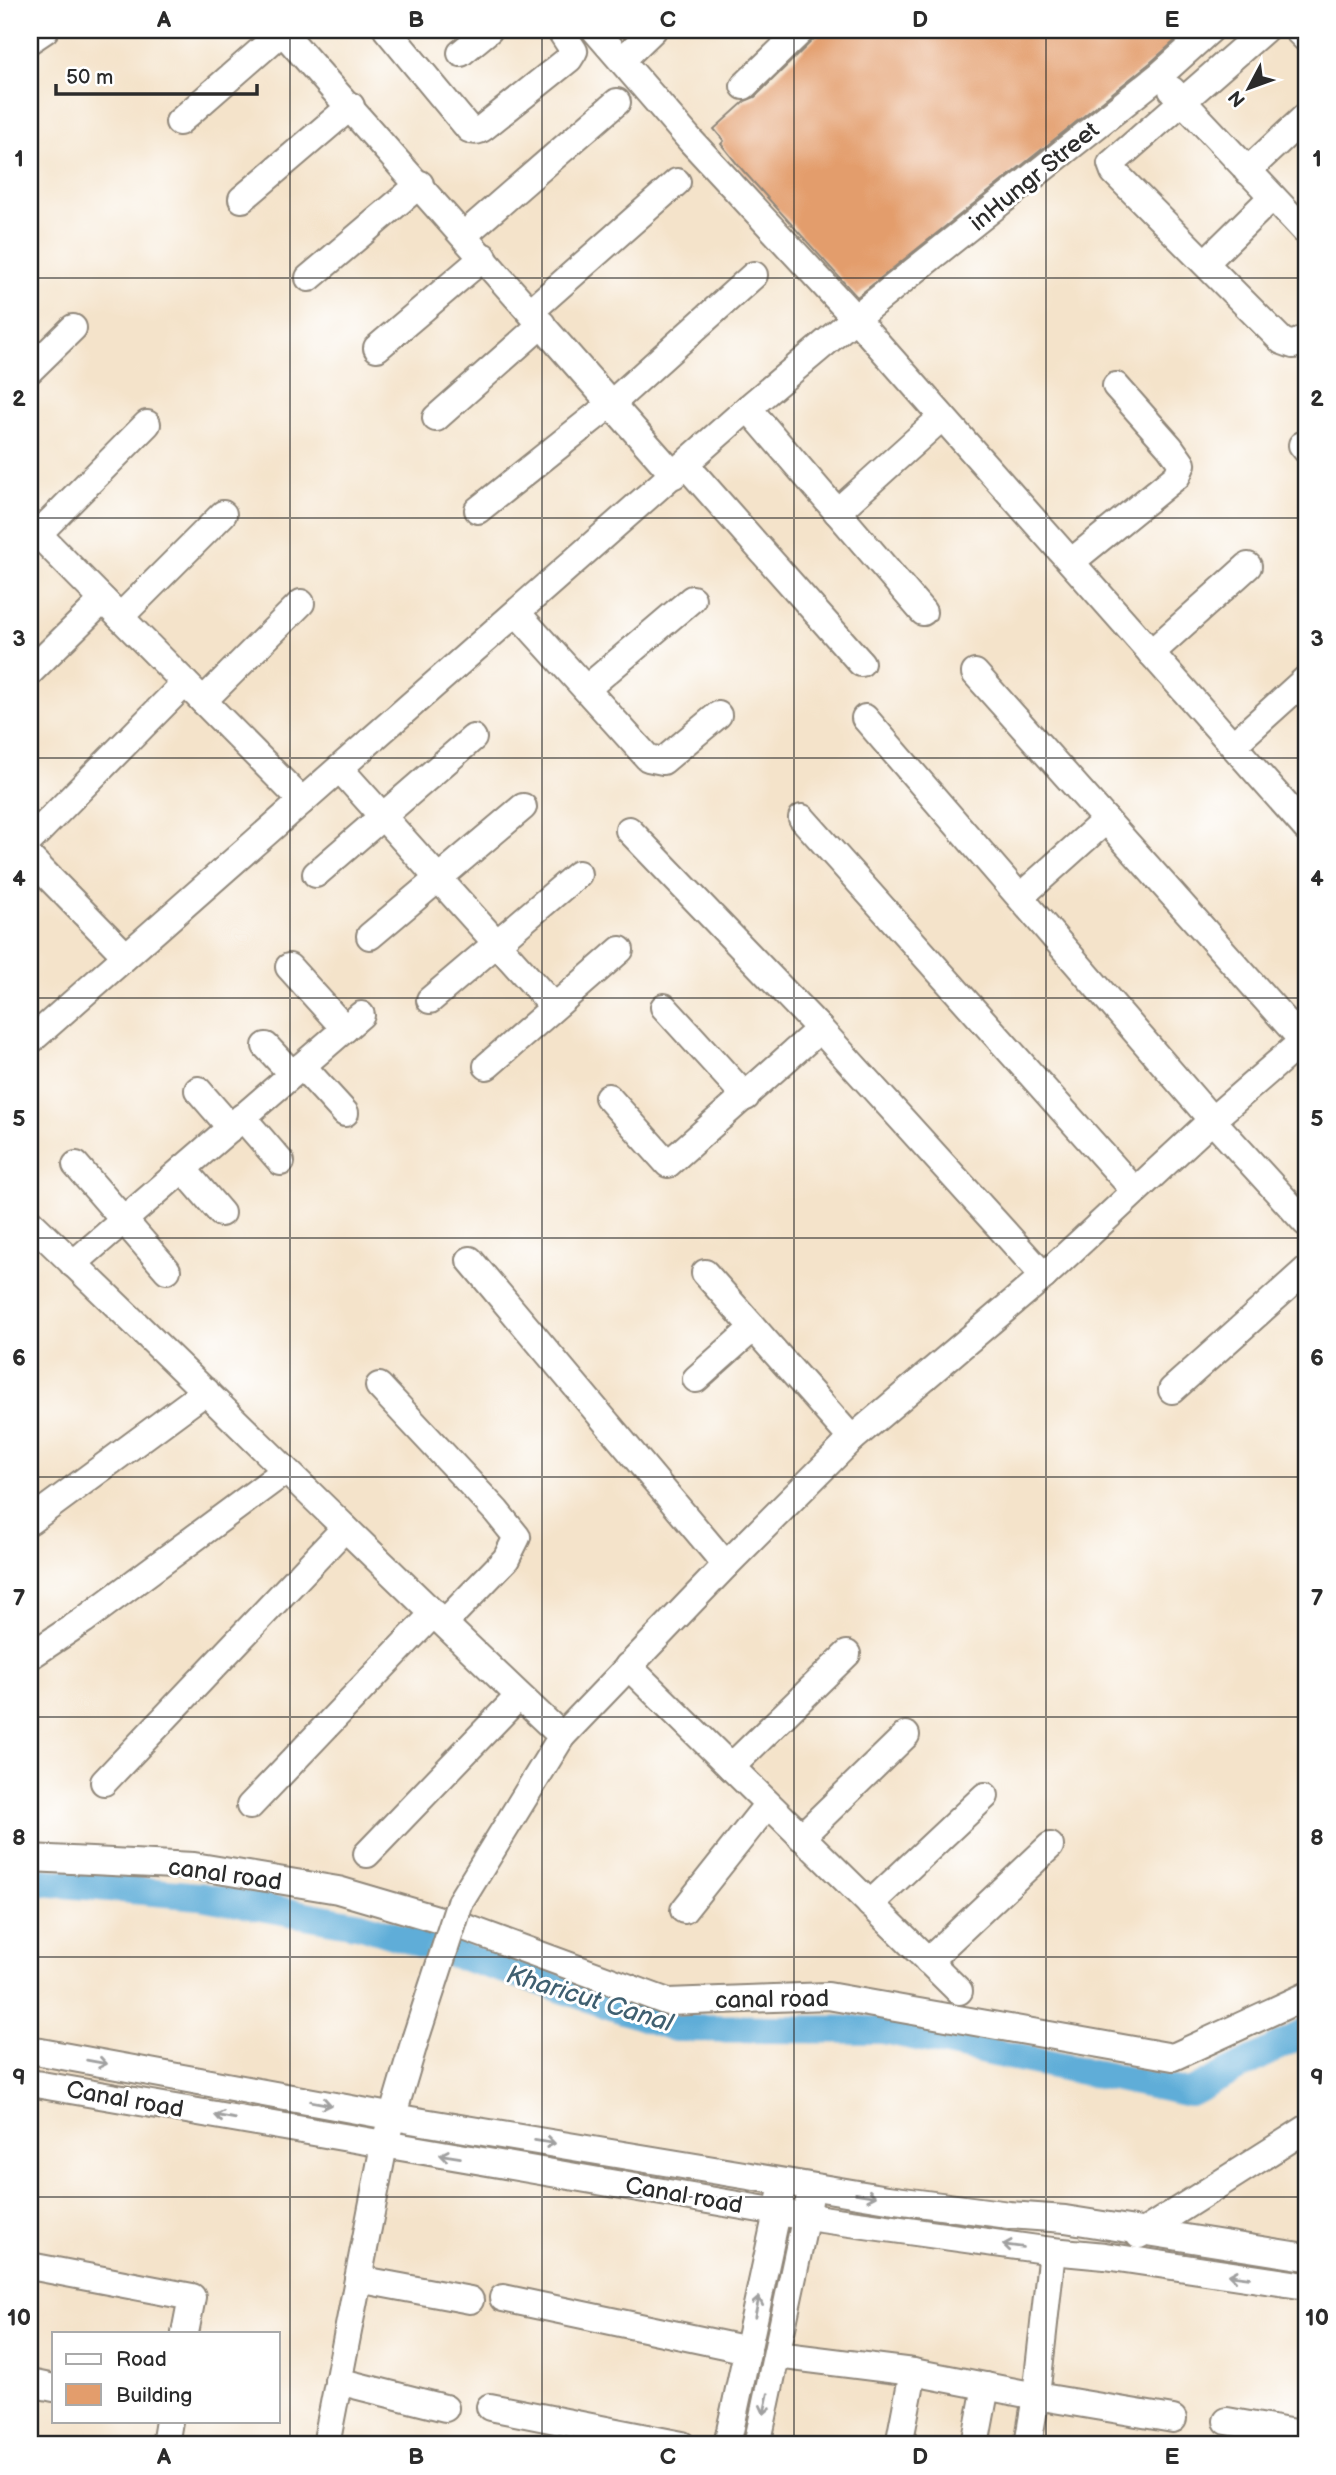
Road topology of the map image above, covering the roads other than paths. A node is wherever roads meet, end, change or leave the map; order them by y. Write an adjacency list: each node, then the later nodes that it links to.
1 (46, 30): 13 (street)
2 (387, 30): 4 (street)
3 (489, 30): 14 (street)
4 (559, 30)
5 (595, 30): 15 (street)
6 (653, 30): 15 (street)
7 (802, 30): 17 (street)
8 (1210, 30): 16 (street, inHungr Street)
9 (1264, 30): 18 (street)
10 (1297, 30): 12 (street)
11 (282, 31): 20 (street); 22 (street)
12 (1306, 39)
13 (30, 40)
14 (461, 53)
15 (622, 60): 35 (street)
16 (1160, 75): 18 (street); 35 (street, inHungr Street)
17 (744, 86)
18 (1182, 101): 23 (street); 31 (street)
19 (617, 102): 29 (street)
20 (351, 106): 25 (street); 27 (street)
21 (1306, 116): 23 (street)
22 (179, 122)
23 (1247, 171): 26 (street)
24 (677, 182): 34 (street)
25 (419, 184): 29 (street); 33 (street)
26 (1272, 197): 28 (street); 31 (street)
27 (242, 199)
28 (1306, 232)
29 (464, 235): 30 (street)
30 (484, 257): 34 (street); 38 (street)
31 (1205, 263): 37 (street)
32 (754, 275): 41 (street)
33 (309, 278)
34 (536, 318): 41 (street); 44 (street)
35 (855, 318): 42 (street, inHungr Street); 43 (street)
36 (73, 328): 39 (street)
37 (1306, 338)
38 (377, 348)
39 (30, 370)
40 (1116, 386): 51 (street)
41 (612, 403): 46 (street); 47 (street)
42 (748, 408): 46 (street, inHungr Street); 48 (street)
43 (942, 417): 48 (street); 51 (street)
44 (436, 418)
45 (147, 424): 50 (street)
46 (680, 469): 57 (street, inHungr Street); 59 (street)
47 (478, 510)
48 (837, 512): 56 (street)
49 (223, 514): 55 (street)
50 (34, 530): 55 (street)
51 (1071, 562): 58 (street)
52 (1248, 566): 58 (street)
53 (692, 599): 63 (street)
54 (301, 603): 64 (street)
55 (111, 608): 60 (street); 64 (street)
56 (923, 612)
57 (517, 613): 63 (street); 69 (street, inHungr Street)
58 (1151, 653): 68 (street)
59 (861, 663)
60 (30, 672)
61 (975, 673): 74 (street)
62 (1306, 680): 68 (street)
63 (586, 689): 65 (street)
64 (194, 692): 70 (street); 77 (street)
65 (718, 715)
66 (865, 718): 82 (street)
67 (473, 738): 72 (street)
68 (1233, 745): 75 (street)
69 (340, 769): 70 (street, inHungr Street); 72 (street)
70 (302, 801): 86 (street, inHungr Street)
71 (523, 807): 81 (street)
72 (383, 817): 79 (street); 81 (street)
73 (802, 818): 106 (street)
74 (1106, 820): 82 (street); 92 (street)
75 (1306, 828)
76 (629, 830): 91 (street)
77 (30, 840)
78 (30, 858): 86 (street)
79 (316, 874)
80 (578, 874): 84 (street)
81 (438, 879): 83 (street); 84 (street)
82 (1020, 897): 101 (street)
83 (370, 936)
84 (497, 944): 88 (street); 89 (street)
85 (620, 950): 89 (street)
86 (126, 956): 93 (street, inHungr Street)
87 (289, 967): 96 (street)
88 (430, 1000)
89 (554, 1007): 95 (street)
90 (664, 1007): 99 (street)
91 (820, 1029): 99 (street); 116 (street)
92 (1305, 1040): 101 (street)
93 (30, 1041)
94 (266, 1045): 96 (street)
95 (487, 1066)
96 (297, 1070): 100 (street); 102 (street)
97 (198, 1090): 102 (street)
98 (608, 1097): 99 (street)
99 (746, 1097)
100 (345, 1113)
101 (1212, 1119): 106 (street); 110 (street)
102 (236, 1122): 103 (street); 105 (street)
103 (281, 1162)
104 (76, 1165): 108 (street)
105 (183, 1169): 107 (street); 108 (street)
106 (1135, 1191): 116 (street)
107 (221, 1213)
108 (123, 1220): 112 (street); 113 (street)
109 (30, 1222): 112 (street)
110 (1306, 1223)
111 (470, 1260): 126 (street)
112 (74, 1264): 121 (street)
113 (167, 1270)
114 (1306, 1270): 120 (street)
115 (705, 1273): 117 (street)
116 (1044, 1276): 122 (street)
117 (753, 1328): 118 (street); 122 (street)
118 (696, 1379)
119 (379, 1386): 127 (street)
120 (1172, 1390)
121 (206, 1391): 123 (street); 124 (street)
122 (852, 1439): 126 (street)
123 (285, 1471): 125 (street); 129 (street)
124 (30, 1521)
125 (345, 1528): 127 (street); 135 (street)
126 (726, 1565): 130 (street)
127 (439, 1618): 131 (street); 138 (street)
128 (847, 1654): 134 (street)
129 (30, 1657)
130 (628, 1666): 133 (street); 134 (street)
131 (519, 1696): 133 (street); 141 (street)
132 (906, 1735): 139 (street)
133 (562, 1736): 150 (street, bridge)
134 (731, 1767): 137 (street)
135 (104, 1782)
136 (985, 1797): 143 (street)
137 (768, 1804): 139 (street); 144 (street)
138 (250, 1806)
139 (801, 1837): 143 (street)
140 (1050, 1846): 145 (street)
141 (367, 1854)
142 (30, 1858): 147 (street, canal road)
143 (870, 1904): 145 (street)
144 (684, 1910)
145 (928, 1961): 146 (street)
146 (959, 1991)
147 (1306, 1996)
148 (30, 2050): 150 (street, one-way to 150)
149 (30, 2083): 152 (street, Canal road, one-way to 149)
150 (393, 2116): 152 (street); 153 (street, one-way to 153)
151 (1306, 2129): 157 (street)
152 (384, 2145): 155 (street, Canal road, one-way to 152); 162 (street)
153 (783, 2182): 154 (street); 155 (street)
154 (812, 2186): 156 (street); 157 (street, one-way to 157)
155 (778, 2211): 156 (street, Canal road); 167 (street, one-way to 155)
156 (807, 2217): 158 (street, Canal road, one-way to 156); 168 (street)
157 (1144, 2232): 159 (street); 160 (street)
158 (1052, 2252): 159 (street, Canal road); 174 (street)
159 (1105, 2256): 163 (street, Canal road, one-way to 159)
160 (1306, 2258)
161 (30, 2266): 166 (street)
162 (358, 2278): 165 (street); 170 (street)
163 (1306, 2286)
164 (503, 2298): 167 (street)
165 (470, 2300)
166 (185, 2332)
167 (748, 2350): 184 (street)
168 (777, 2355): 169 (street); 185 (street, one-way to 185)
169 (913, 2372): 172 (street); 186 (street)
170 (338, 2381): 176 (street); 182 (street)
171 (30, 2383): 173 (street)
172 (986, 2386): 174 (street); 187 (street)
173 (52, 2388)
174 (1036, 2396): 177 (street); 188 (street)
175 (490, 2407): 183 (street)
176 (445, 2408)
177 (1173, 2419)
178 (1227, 2421): 180 (street)
179 (169, 2422): 181 (street)
180 (1306, 2435)
181 (165, 2445)
182 (326, 2445)
183 (682, 2445)
184 (727, 2445)
185 (757, 2445)
186 (899, 2445)
187 (975, 2445)
188 (1028, 2445)

